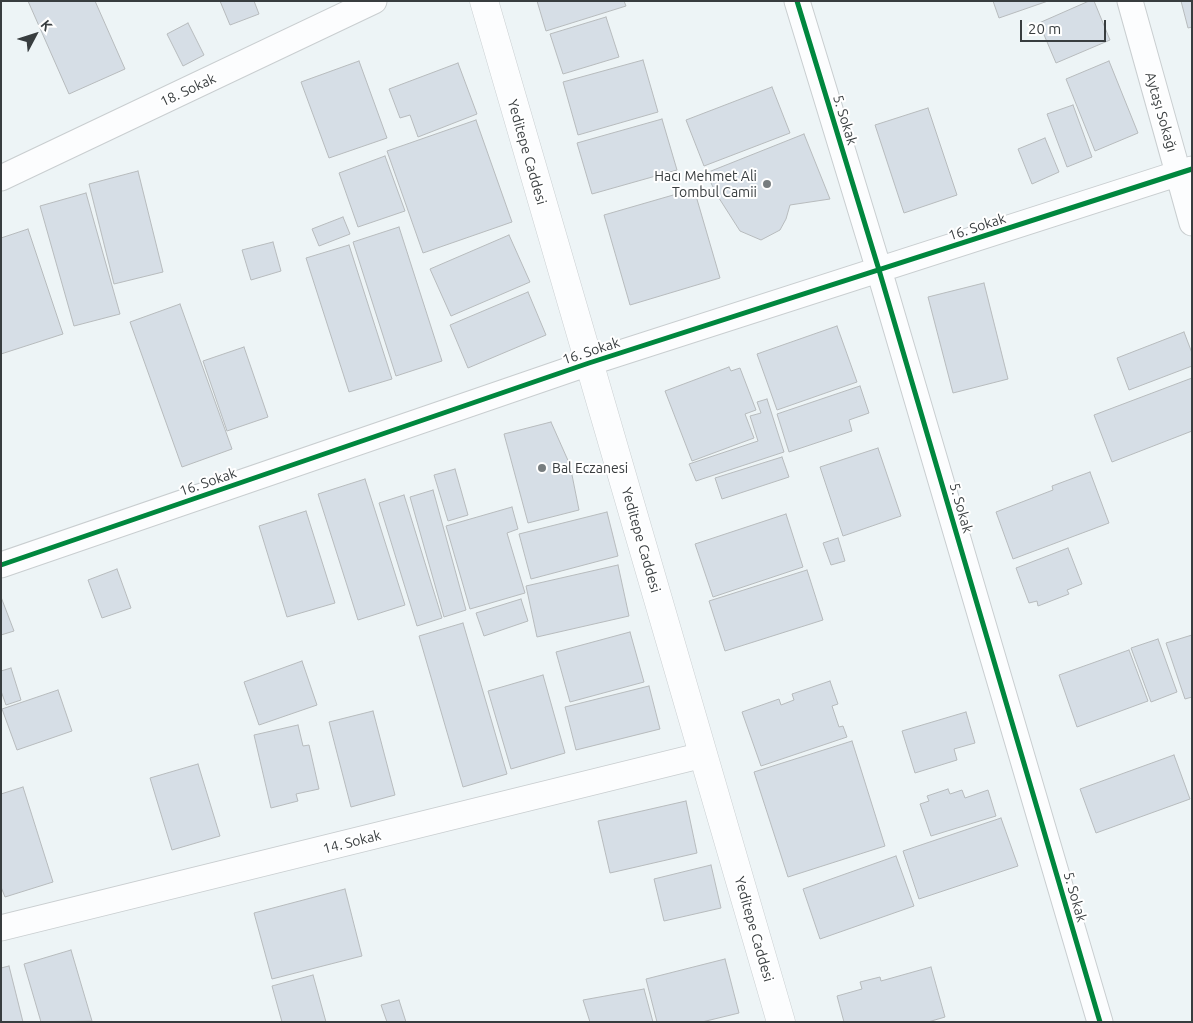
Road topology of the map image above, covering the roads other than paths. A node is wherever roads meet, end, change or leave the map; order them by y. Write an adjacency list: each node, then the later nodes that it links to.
1 (374, 1): 6 (street, 18. Sokak)
2 (484, 1): 9 (street, Yeditepe Caddesi)
3 (798, 1): 8 (street, 5. Sokak)
4 (1130, 1): 5 (street, Aytaşı Sokağı)
5 (1185, 172): 7 (street, Aytaşı Sokağı); 8 (street, 16. Sokak)
6 (1, 178)
7 (1192, 223)
8 (879, 270): 9 (street, 16. Sokak); 14 (street, 5. Sokak)
9 (589, 363): 10 (street, 16. Sokak); 11 (street, Yeditepe Caddesi)
10 (1, 565)
11 (703, 755): 12 (street, 14. Sokak); 13 (street, Yeditepe Caddesi)
12 (1, 928)
13 (781, 1022)
14 (1100, 1022)

